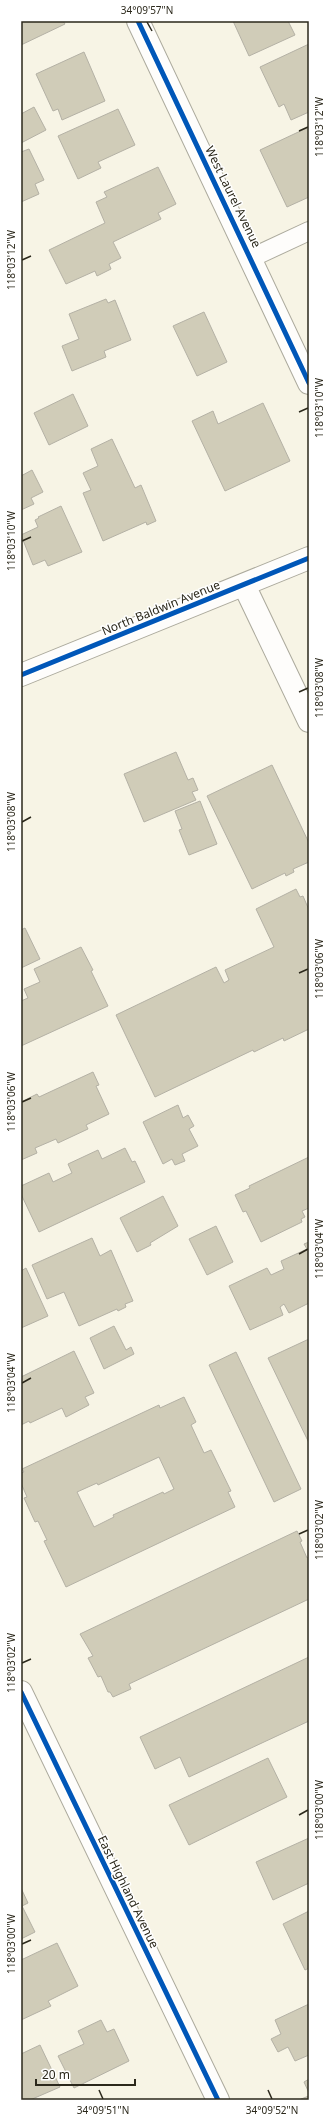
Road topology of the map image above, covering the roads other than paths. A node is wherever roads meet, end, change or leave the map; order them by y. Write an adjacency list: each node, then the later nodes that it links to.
1 (138, 21): 3 (street, West Laurel Avenue)
2 (309, 231): 3 (lane)
3 (251, 258): 4 (street, West Laurel Avenue)
4 (309, 383)
5 (309, 558): 6 (street, North Baldwin Avenue)
6 (244, 585): 7 (street, North Baldwin Avenue); 8 (street)
7 (21, 675)
8 (309, 721)
9 (21, 1692): 10 (street, East Highland Avenue)
10 (218, 2100)

